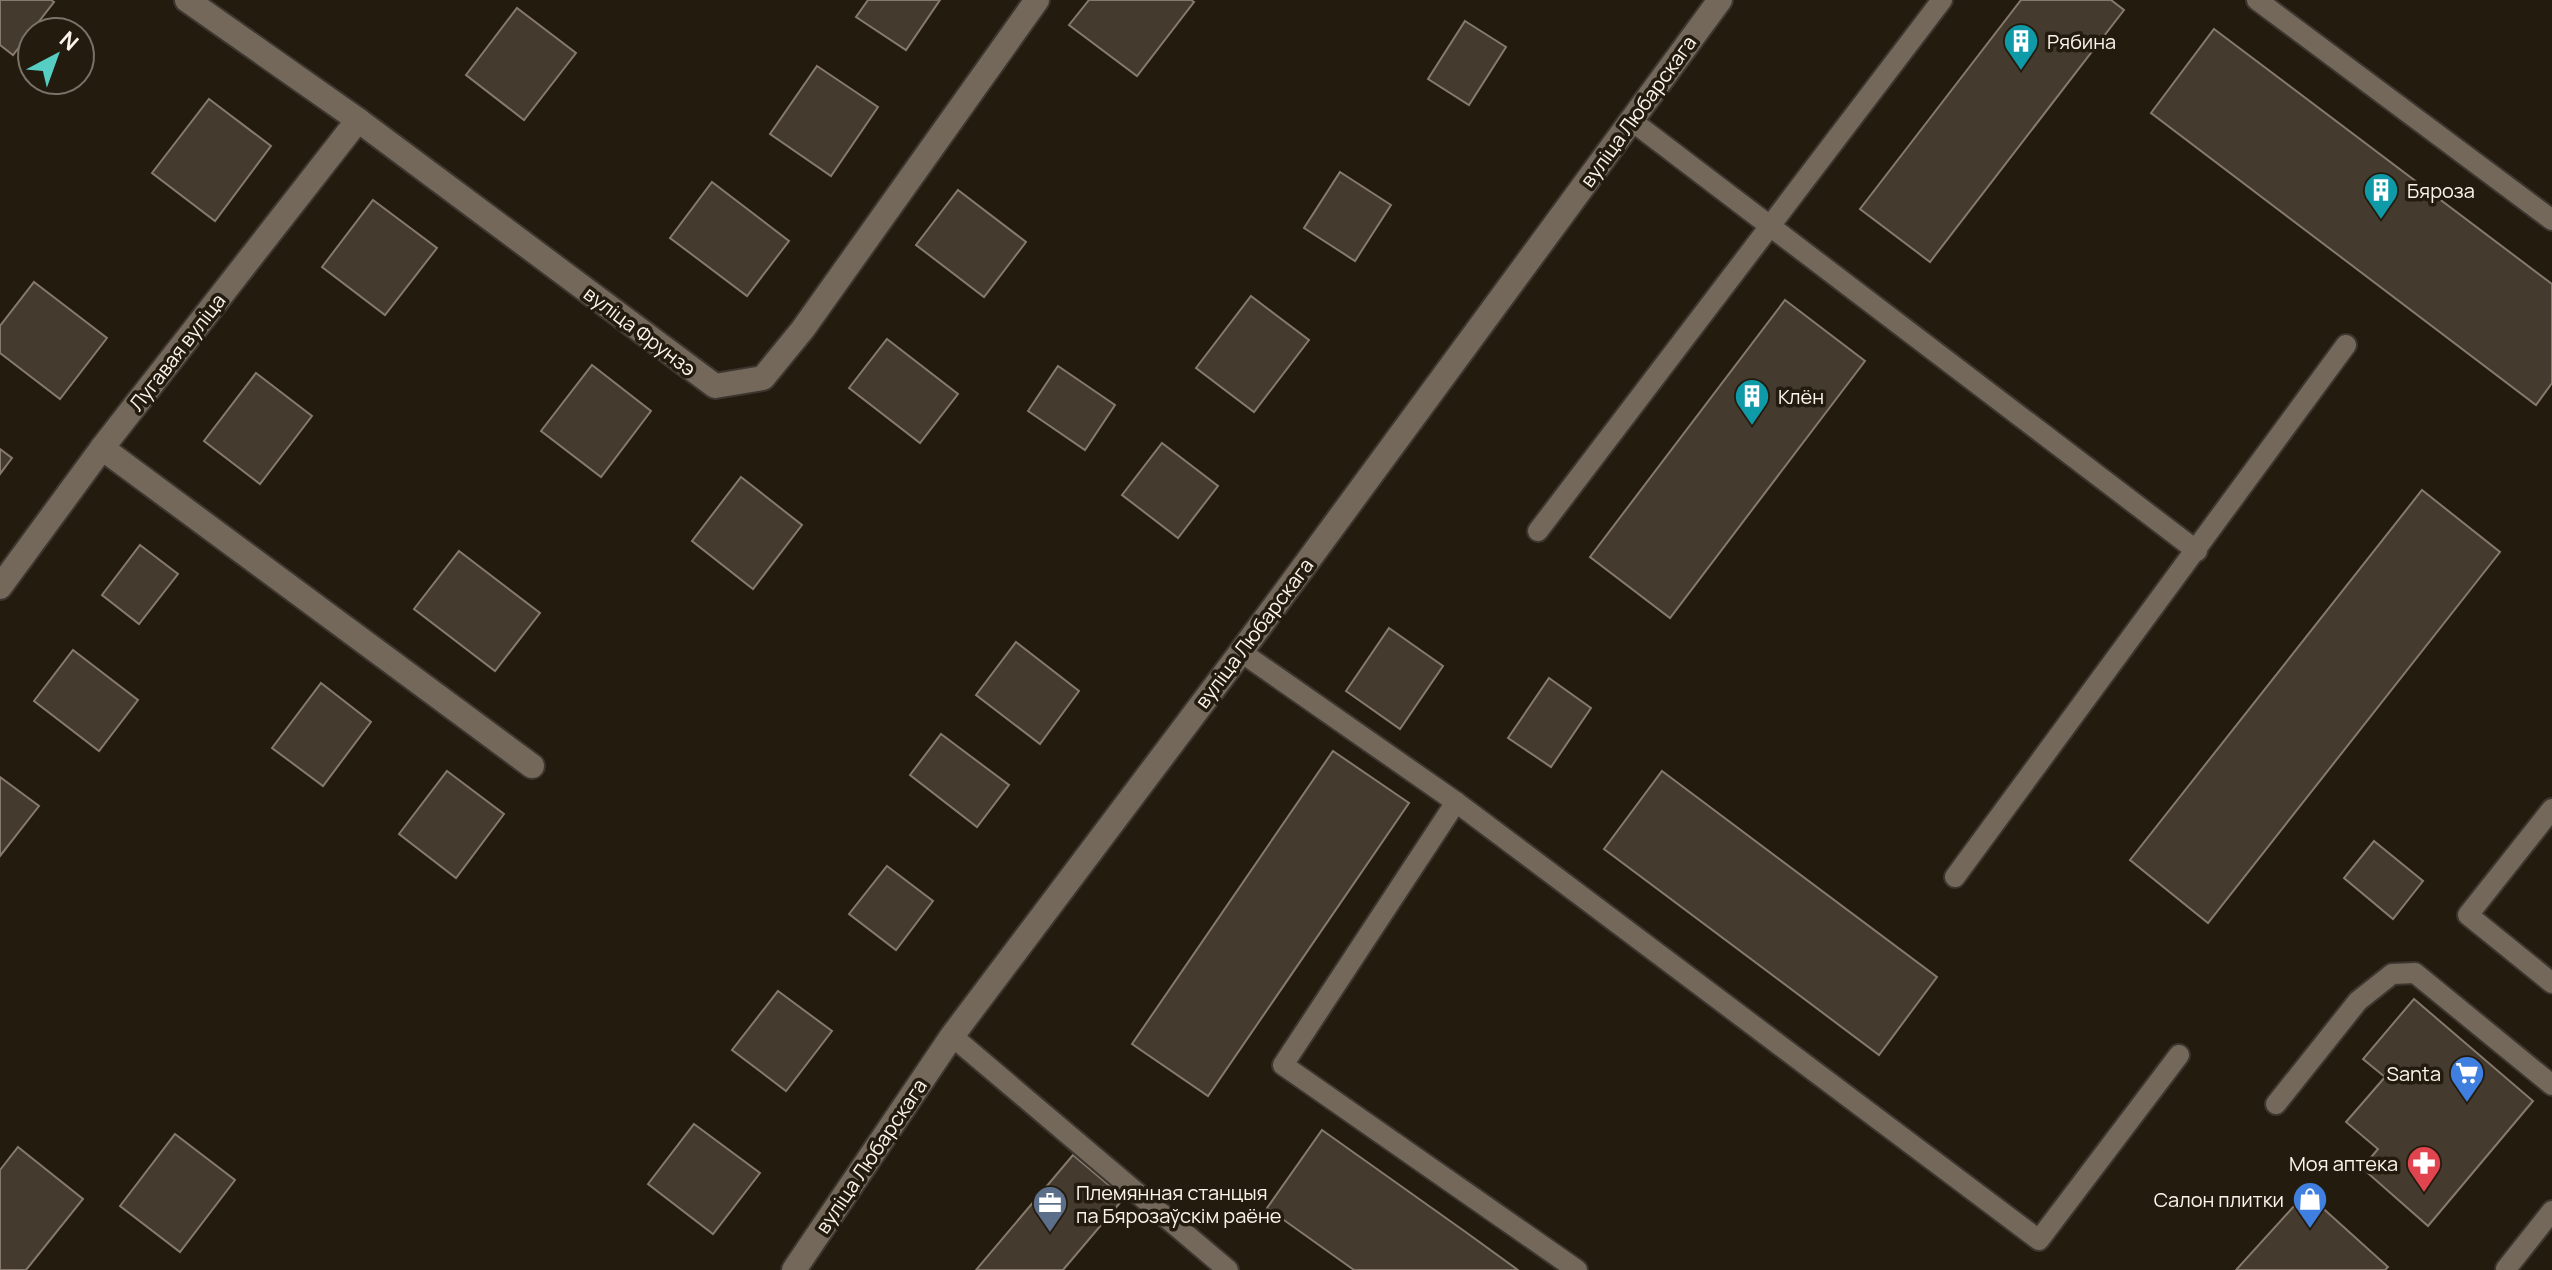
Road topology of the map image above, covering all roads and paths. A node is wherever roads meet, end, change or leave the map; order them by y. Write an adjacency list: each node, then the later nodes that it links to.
1 (187, 0): 6 (street, вуліца Фрунзэ)
2 (1037, 0): 6 (street, вуліца Фрунзэ)
3 (1720, 0): 7 (street, вуліца Любарскага)
4 (1942, 0): 9 (lane)
5 (2257, 0): 8 (lane)
6 (358, 120): 11 (street, Лугавая вуліца)
7 (1632, 121): 9 (lane); 15 (street, вуліца Любарскага)
8 (2552, 220)
9 (1768, 226): 12 (lane); 13 (lane)
10 (2346, 345): 13 (lane)
11 (102, 448): 14 (street, Лугавая вуліца); 16 (street)
12 (1538, 531)
13 (2197, 551): 19 (lane)
14 (0, 587)
15 (1241, 652): 17 (lane); 21 (street, вуліца Любарскага)
16 (532, 766)
17 (1456, 802): 22 (lane); 29 (lane)
18 (2552, 809): 20 (lane)
19 (1955, 877)
20 (2552, 983)
21 (952, 1036): 27 (street, вуліца Любарскага); 28 (lane)
22 (2179, 1055)
23 (2552, 1085): 24 (lane)
24 (2276, 1104)
25 (2552, 1211): 26 (lane)
26 (2506, 1269)
27 (794, 1270)
28 (1228, 1270)
29 (1577, 1270)

